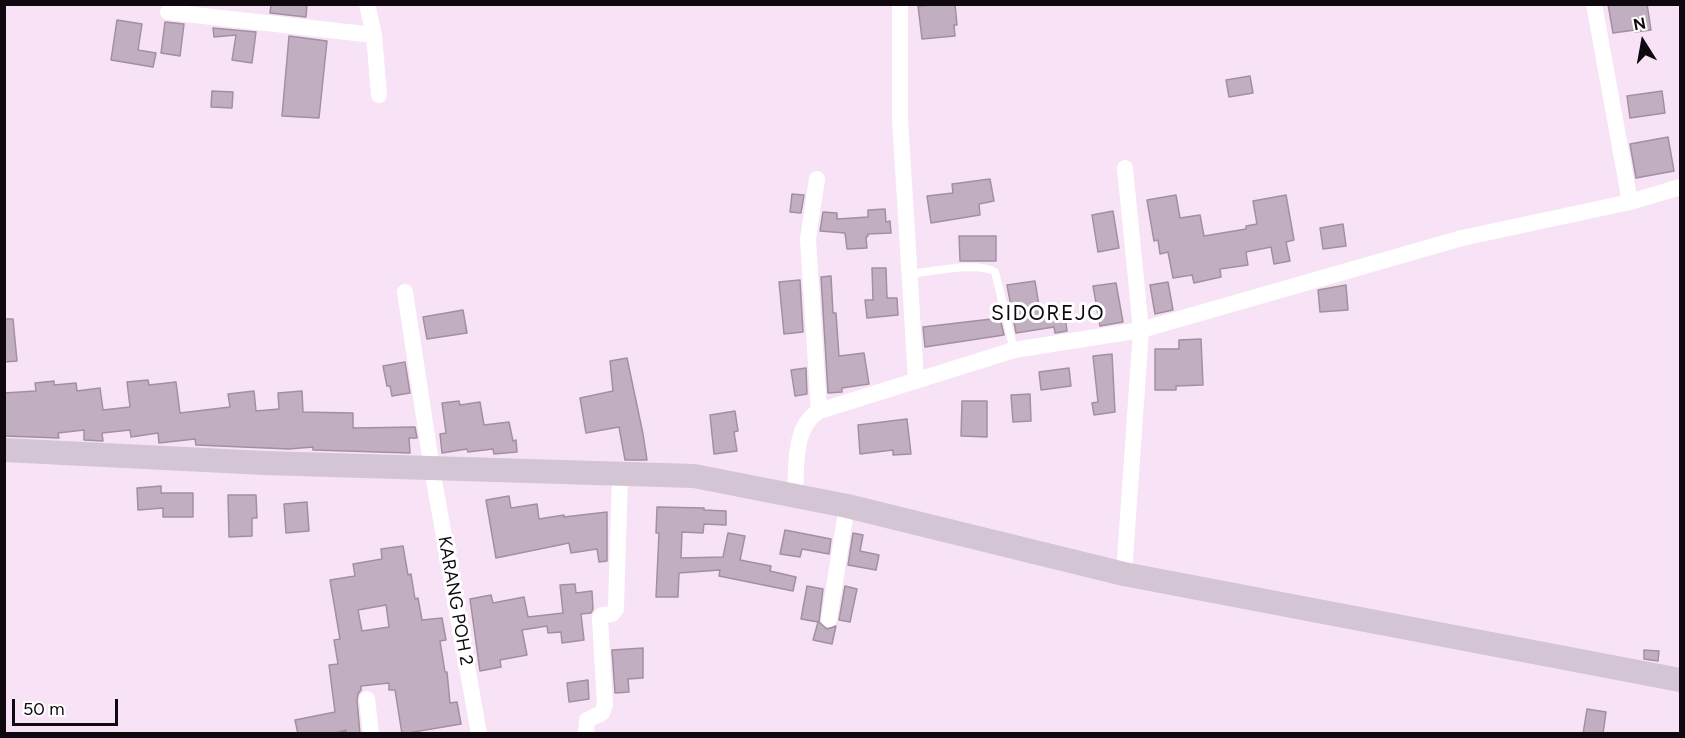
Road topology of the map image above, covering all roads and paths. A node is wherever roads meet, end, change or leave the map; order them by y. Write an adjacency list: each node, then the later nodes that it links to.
1 (367, 4): 5 (street)
2 (900, 4): 11 (street)
3 (1594, 4): 10 (street)
4 (168, 12): 5 (street)
5 (374, 35): 6 (street)
6 (379, 95)
7 (1125, 168): 13 (street)
8 (817, 179): 16 (street)
9 (1680, 187): 10 (street)
10 (1630, 202): 13 (street)
11 (910, 274): 14 (lane); 15 (street)
12 (405, 292): 18 (street, KARANG POH 2)
13 (1142, 330): 14 (street); 22 (street)
14 (1014, 350): 15 (street)
15 (916, 380): 16 (street)
16 (819, 411): 20 (street)
17 (4, 450): 18 (main road)
18 (432, 469): 19 (main road); 27 (street, KARANG POH 2)
19 (620, 474): 20 (main road); 28 (street)
20 (795, 497): 21 (main road)
21 (847, 506): 22 (main road); 23 (street)
22 (1124, 574): 24 (main road)
23 (829, 619)
24 (1680, 680)
25 (367, 699): 26 (street)
26 (372, 734)
27 (478, 734)
28 (586, 734)

